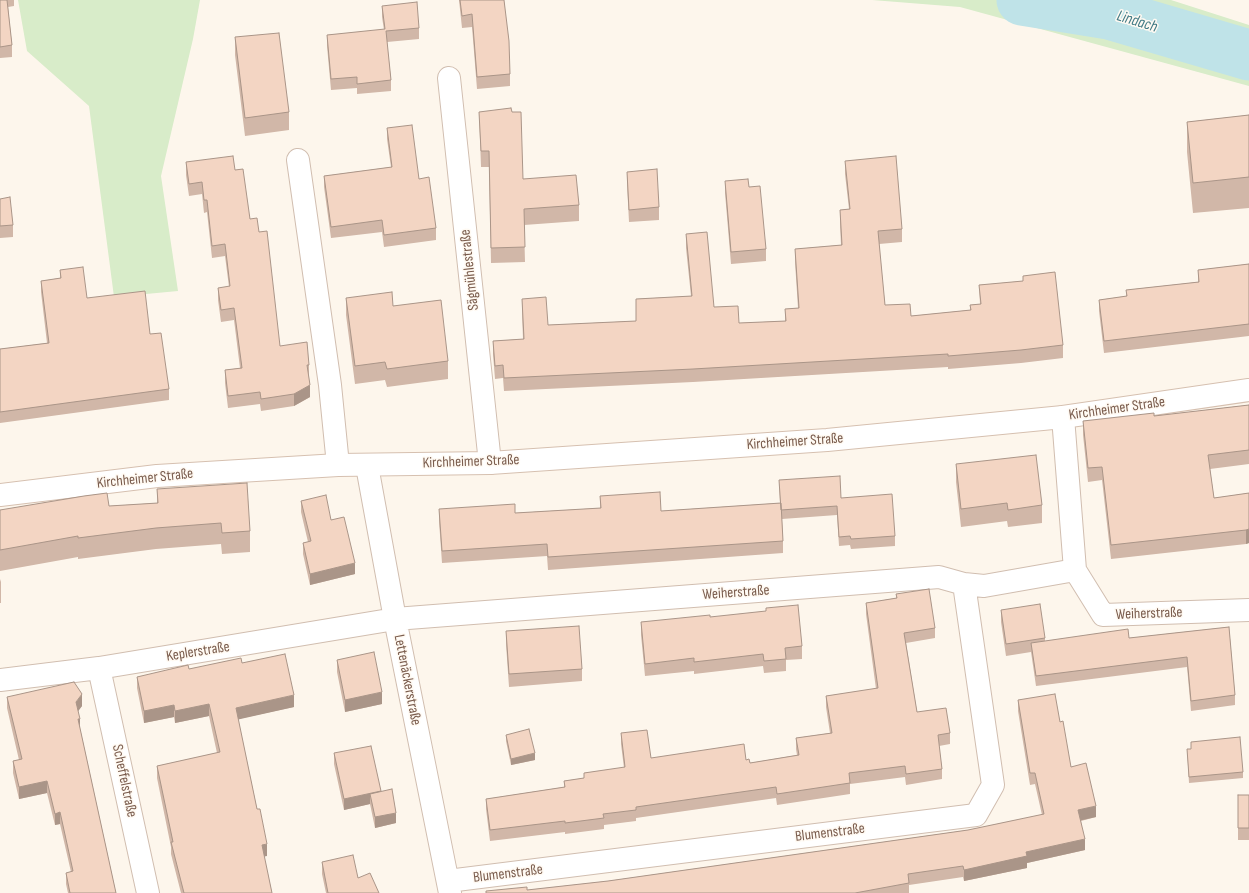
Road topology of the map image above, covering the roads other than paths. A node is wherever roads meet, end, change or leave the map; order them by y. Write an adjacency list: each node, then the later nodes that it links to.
1 (449, 78): 5 (street, Sägmühlestraße)
2 (298, 160): 6 (street)
3 (1249, 390): 4 (street, Kirchheimer Straße)
4 (1063, 417): 5 (street, Kirchheimer Straße); 9 (street, Weiherstraße)
5 (490, 462): 7 (street, Kirchheimer Straße)
6 (338, 465): 7 (street, Kirchheimer Straße); 8 (street, Kirchheimer Straße)
7 (367, 466): 12 (street, Lettenäckerstraße)
8 (0, 495)
9 (1075, 570): 10 (street, Weiherstraße); 11 (street, Weiherstraße)
10 (964, 584): 12 (street, Weiherstraße); 15 (street, Blumenstraße)
11 (1249, 612)
12 (395, 619): 13 (street, Keplerstraße); 15 (street, Lettenäckerstraße)
13 (99, 668): 14 (street, Keplerstraße); 16 (street, Scheffelstraße)
14 (0, 680)
15 (449, 887)
16 (148, 893)

